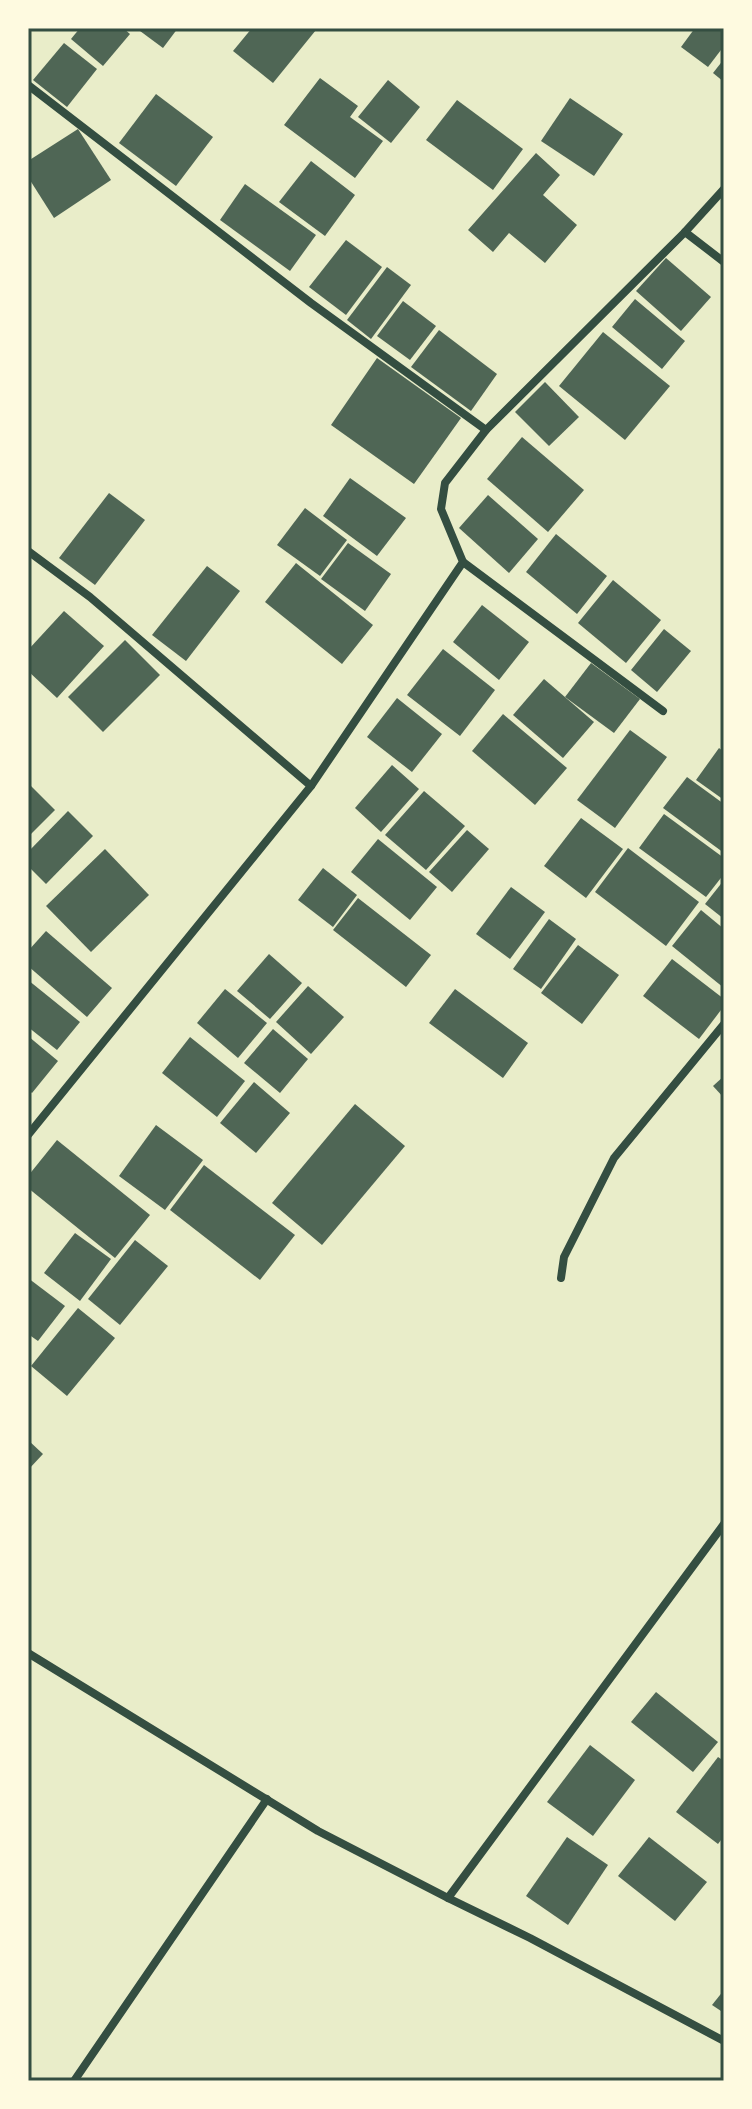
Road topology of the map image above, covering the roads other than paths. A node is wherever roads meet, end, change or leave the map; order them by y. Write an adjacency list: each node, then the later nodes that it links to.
1 (28, 85): 5 (street)
2 (724, 189): 3 (street)
3 (685, 232): 4 (street); 5 (street)
4 (724, 262)
5 (486, 430): 7 (street)
6 (28, 551): 9 (street)
7 (463, 562): 8 (street); 9 (street)
8 (663, 711)
9 (311, 786): 11 (street)
10 (722, 1029): 12 (street)
11 (28, 1135)
12 (561, 1278)
13 (724, 1524): 16 (street)
14 (28, 1653): 15 (street)
15 (267, 1799): 16 (street); 18 (street)
16 (448, 1898): 17 (street)
17 (724, 2041)
18 (74, 2081)

